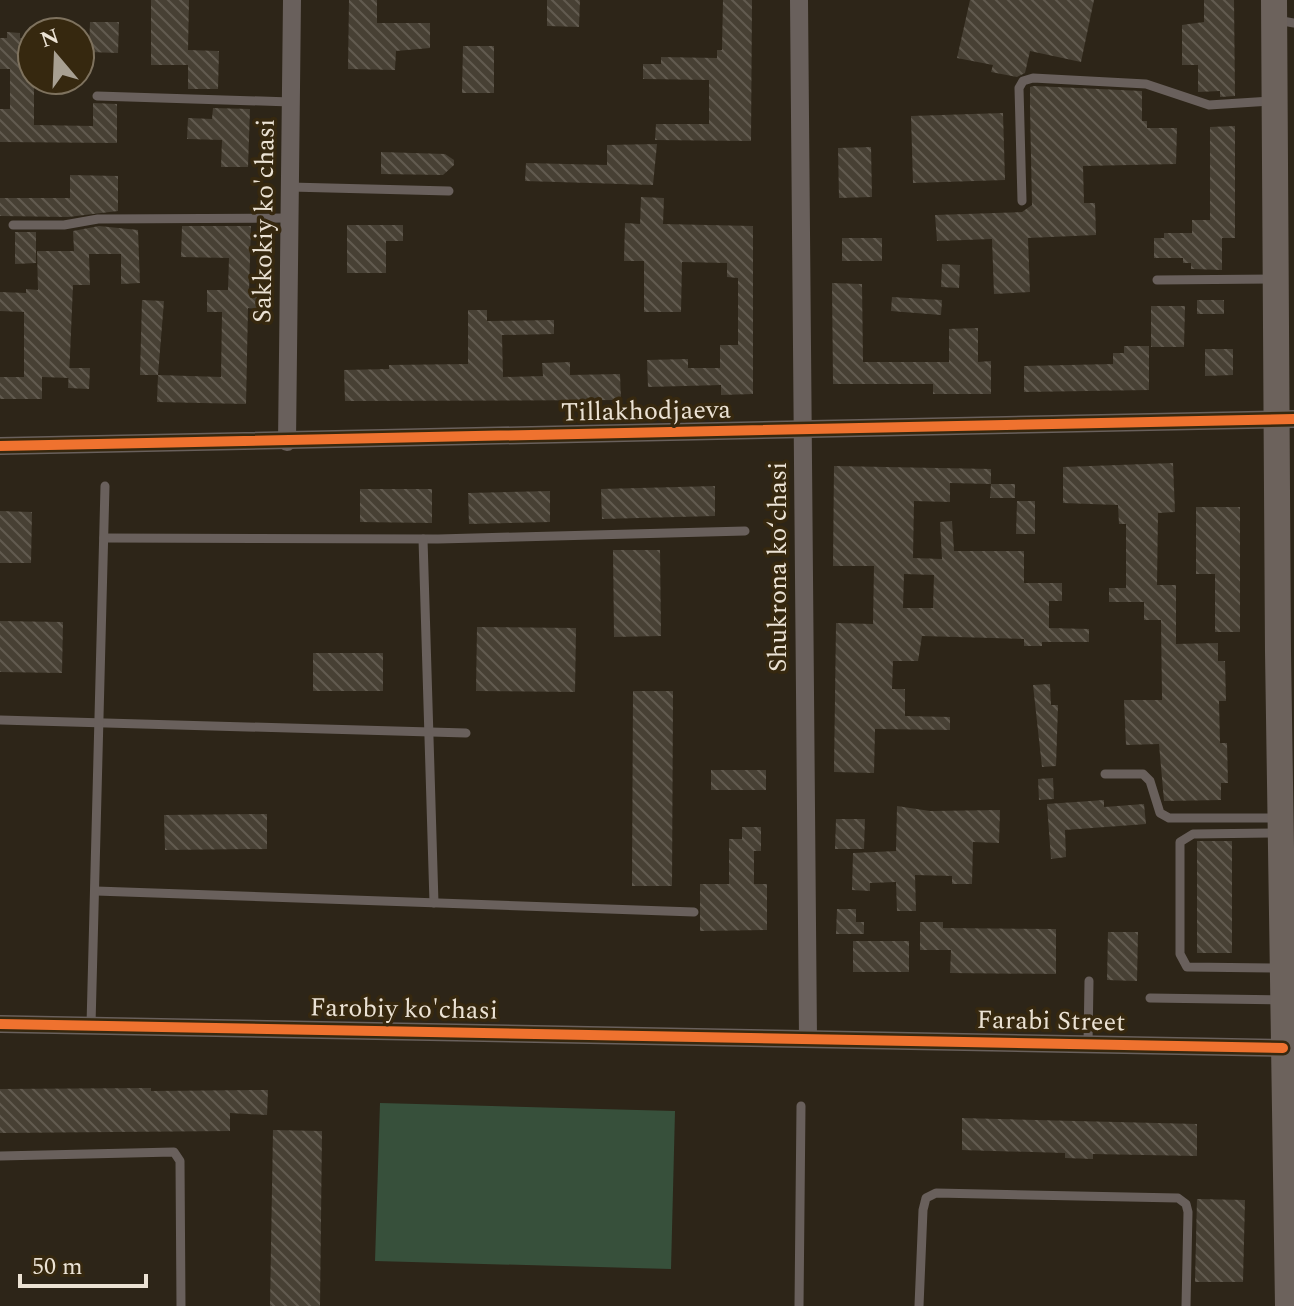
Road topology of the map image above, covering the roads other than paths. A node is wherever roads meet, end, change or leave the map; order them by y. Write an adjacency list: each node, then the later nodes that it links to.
1 (292, 0): 6 (street, Sakkokiy ko'chasi)
2 (799, 0): 15 (street, Shukrona koʻchasi)
3 (1280, 14): 5 (main road)
4 (97, 96): 6 (lane)
5 (1274, 101): 9 (lane); 12 (main road)
6 (291, 102): 7 (street, Sakkokiy ko'chasi)
7 (290, 187): 8 (lane); 10 (street, Sakkokiy ko'chasi)
8 (449, 191)
9 (1022, 201)
10 (290, 218): 11 (lane); 16 (street, Sakkokiy ko'chasi)
11 (13, 225)
12 (1276, 279): 13 (lane); 14 (main road)
13 (1157, 280)
14 (1285, 420): 15 (street, Tillakhodjaeva); 26 (main road)
15 (803, 429): 16 (street, Tillakhodjaeva); 38 (street, Shukrona koʻchasi)
16 (287, 442): 17 (street, Tillakhodjaeva)
17 (0, 446)
18 (105, 486): 20 (lane)
19 (745, 531): 21 (lane)
20 (104, 538): 21 (lane); 23 (lane)
21 (423, 539): 24 (lane)
22 (0, 720): 23 (lane)
23 (101, 723): 24 (lane); 29 (lane)
24 (429, 733): 25 (lane); 30 (lane)
25 (466, 733)
26 (1287, 757): 28 (main road)
27 (1105, 774): 28 (lane)
28 (1281, 826): 32 (main road); 32 (lane)
29 (96, 891): 30 (lane); 37 (lane)
30 (434, 903): 31 (lane)
31 (694, 912)
32 (1282, 968): 35 (main road)
33 (1089, 981): 39 (lane)
34 (1150, 998): 35 (lane)
35 (1282, 1000): 40 (main road)
36 (0, 1024): 37 (street, Farobiy ko'chasi)
37 (91, 1025): 38 (street, Farobiy ko'chasi)
38 (808, 1039): 39 (street, Farabi Street)
39 (1088, 1044): 40 (street, Farabi Street)
40 (1288, 1048): 43 (main road)
41 (801, 1106): 45 (lane)
42 (0, 1156): 44 (lane)
43 (1290, 1298)
44 (181, 1306)
45 (799, 1306)
46 (919, 1306): 47 (lane)
47 (1186, 1306)

